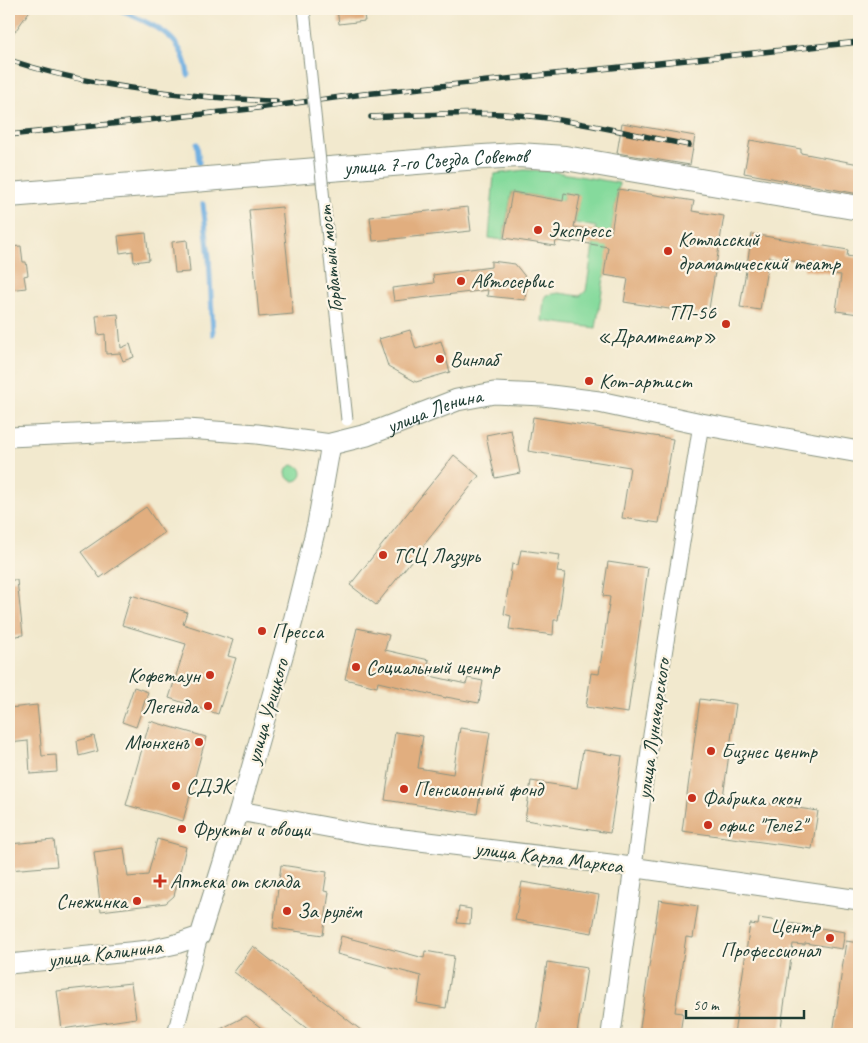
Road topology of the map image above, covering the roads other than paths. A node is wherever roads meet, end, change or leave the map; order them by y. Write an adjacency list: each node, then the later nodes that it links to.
1 (304, 9): 4 (street, Горбатый мост, bridge)
2 (9, 195): 3 (main road, улица 7-го Съезда Советов)
3 (859, 208)
4 (347, 420)
5 (701, 424): 7 (main road, улица Ленина); 8 (main road, улица Ленина); 10 (street, улица Луначарского)
6 (9, 437): 7 (street, улица Ленина)
7 (331, 444): 9 (street, улица Урицкого)
8 (859, 452)
9 (239, 810): 10 (street, улица Карла Маркса); 12 (street, улица Урицкого)
10 (634, 868): 11 (street, улица Карла Маркса); 15 (street, улица Луначарского)
11 (859, 900)
12 (200, 936): 13 (street, улица Калинина); 14 (street, улица Урицкого)
13 (9, 964)
14 (175, 1034)
15 (610, 1034)

